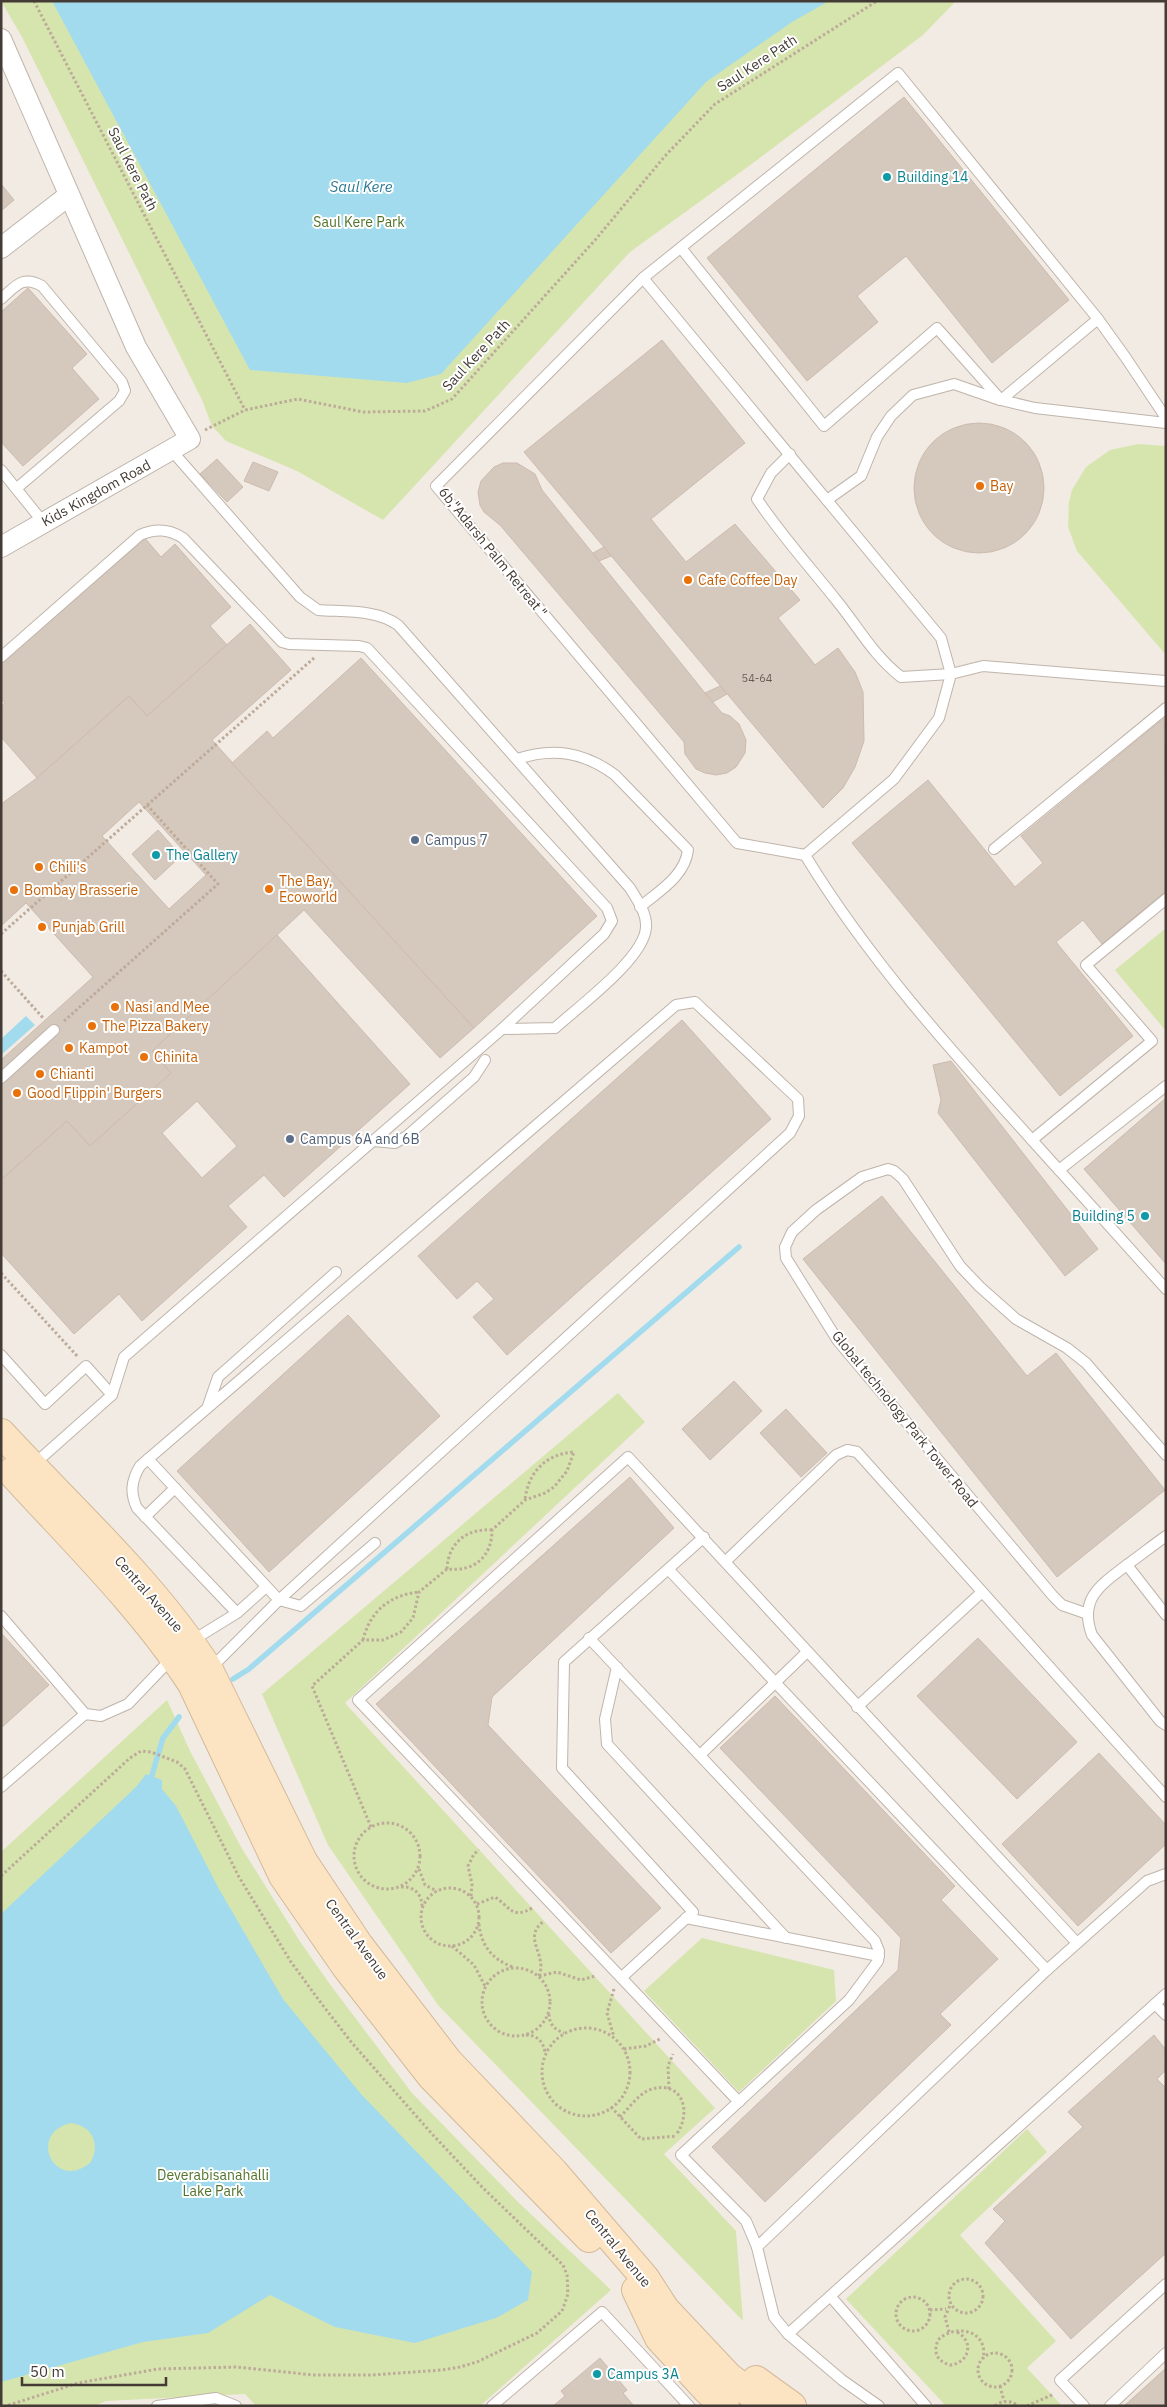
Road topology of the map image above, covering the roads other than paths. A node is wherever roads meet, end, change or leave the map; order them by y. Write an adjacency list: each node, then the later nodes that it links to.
1 (1, 39): 2 (street)
2 (68, 196): 3 (street); 11 (street, Kids Kingdom Road)
3 (1, 248)
4 (681, 248): 5 (lane); 7 (lane); 8 (lane)
5 (643, 278): 12 (lane); 24 (lane, 6b,"Adarsh Palm Retreat ")
6 (1, 299): 14 (lane)
7 (1098, 319): 8 (lane); 9 (lane)
8 (1001, 400): 10 (lane); 15 (lane)
9 (1166, 418)
10 (1166, 423)
11 (172, 451): 16 (street, Kids Kingdom Road); 22 (lane)
12 (790, 454): 15 (lane); 19 (lane)
13 (1, 470): 14 (lane)
14 (17, 488): 16 (lane)
15 (827, 500): 19 (lane)
16 (43, 522): 17 (street, Kids Kingdom Road)
17 (1, 547)
18 (1, 657): 28 (lane)
19 (951, 674): 20 (lane); 24 (lane)
20 (1166, 681)
21 (1166, 708): 23 (lane)
22 (517, 759): 26 (lane); 26 (lane)
23 (994, 849)
24 (805, 855): 32 (lane)
25 (1166, 899): 32 (lane)
26 (640, 907): 28 (lane)
27 (54, 1030): 30 (lane)
28 (502, 1030): 33 (lane)
29 (485, 1060): 33 (lane)
30 (1, 1078)
31 (1166, 1086): 34 (lane)
32 (1032, 1140): 34 (lane)
33 (374, 1141): 38 (lane)
34 (1059, 1170): 36 (lane)
35 (336, 1272): 39 (lane)
36 (1166, 1289)
37 (1, 1355): 38 (lane)
38 (112, 1395): 44 (lane)
39 (208, 1406): 42 (lane); 55 (lane)
40 (1, 1433): 44 (street, Central Avenue)
41 (1166, 1455): 57 (lane, Global technology Park Tower Road)
42 (148, 1460): 45 (lane); 46 (lane)
43 (1, 1461): 61 (street, Central Avenue)
44 (32, 1467): 61 (street, Central Avenue)
45 (175, 1488): 46 (lane); 53 (lane)
46 (145, 1517): 56 (lane)
47 (1166, 1536): 51 (lane)
48 (704, 1537): 50 (lane); 52 (lane); 78 (lane)
49 (374, 1543): 55 (lane)
50 (726, 1561): 54 (lane); 62 (lane)
51 (1127, 1565): 57 (lane); 58 (lane)
52 (669, 1570): 60 (lane); 65 (lane)
53 (266, 1586): 55 (lane); 56 (lane)
54 (982, 1592): 66 (lane); 71 (lane)
55 (279, 1600): 64 (lane)
56 (237, 1612): 61 (lane)
57 (1088, 1614): 68 (lane)
58 (1166, 1615)
59 (1, 1616): 67 (lane)
60 (589, 1638): 63 (lane); 73 (lane)
61 (183, 1649): 64 (street, Central Avenue); 67 (lane); 84 (street, Central Avenue)
62 (807, 1652): 65 (lane); 66 (lane)
63 (616, 1667): 69 (lane); 74 (lane)
64 (209, 1670): 84 (street, Central Avenue)
65 (774, 1682): 69 (lane); 77 (lane)
66 (858, 1707): 75 (lane)
67 (85, 1714): 70 (lane)
68 (1166, 1726)
69 (700, 1755): 76 (lane)
70 (1, 1787)
71 (1166, 1797)
72 (1166, 1874): 75 (lane)
73 (686, 1918): 74 (lane); 78 (lane)
74 (786, 1938): 76 (lane)
75 (1077, 1943): 77 (lane)
76 (879, 1956): 82 (lane)
77 (1047, 1970): 83 (lane)
78 (622, 1978): 82 (lane)
79 (1166, 1994): 80 (lane)
80 (1155, 2004): 81 (lane); 86 (lane)
81 (1166, 2015)
82 (739, 2102): 83 (lane)
83 (757, 2247): 87 (lane)
84 (639, 2281): 93 (street); 94 (street, Central Avenue); 95 (street, Central Avenue); 96 (street)
85 (1166, 2284): 99 (lane)
86 (830, 2297): 87 (lane); 98 (lane)
87 (788, 2334): 97 (lane)
88 (1166, 2354): 100 (lane)
89 (157, 2406): 90 (lane)
90 (236, 2406)
91 (492, 2406): 92 (lane)
92 (688, 2406)
93 (726, 2406)
94 (748, 2406)
95 (767, 2406)
96 (792, 2406)
97 (879, 2406)
98 (926, 2406)
99 (1084, 2406)
100 (1110, 2406)

